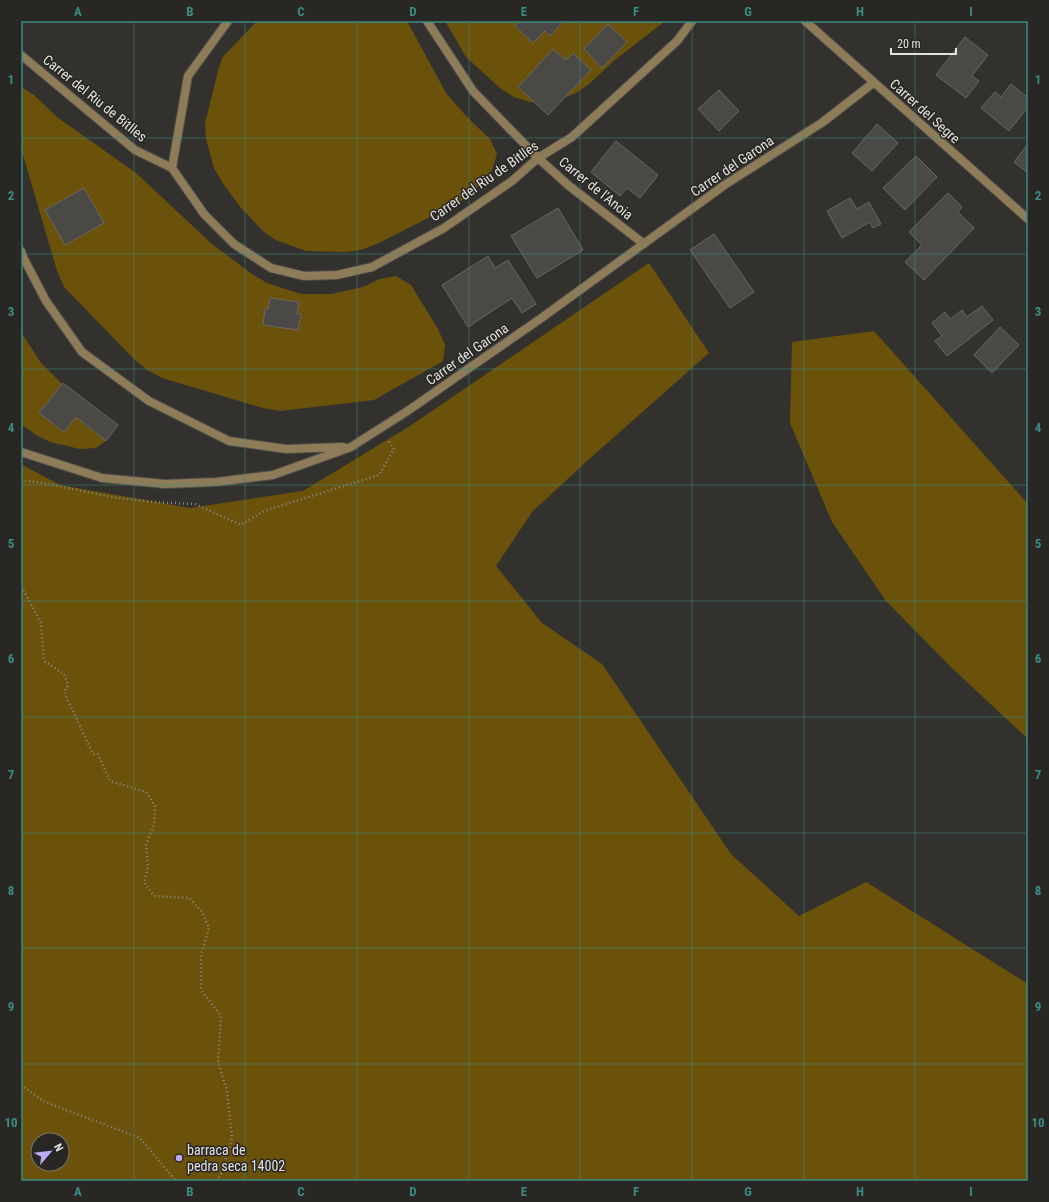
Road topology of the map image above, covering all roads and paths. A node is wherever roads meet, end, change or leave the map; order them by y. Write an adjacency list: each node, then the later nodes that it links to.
1 (228, 21): 8 (street)
2 (427, 21): 7 (street, Carrer de l'Anoia)
3 (692, 21): 7 (street, Carrer del Riu de Bitlles)
4 (805, 21): 6 (street, Carrer del Segre)
5 (21, 55): 8 (street, Carrer del Riu de Bitlles)
6 (873, 82): 9 (street, Carrer del Segre); 10 (street, Carrer del Garona)
7 (538, 158): 8 (street, Carrer del Riu de Bitlles); 10 (street, Carrer de l'Anoia)
8 (172, 168)
9 (1028, 219)
10 (644, 244): 12 (street, Carrer del Garona)
11 (21, 251): 12 (street)
12 (350, 447): 13 (street, Carrer del Garona)
13 (21, 452)
14 (21, 587): 17 (path)
15 (21, 1085): 16 (path)
16 (176, 1181)
17 (217, 1181)

